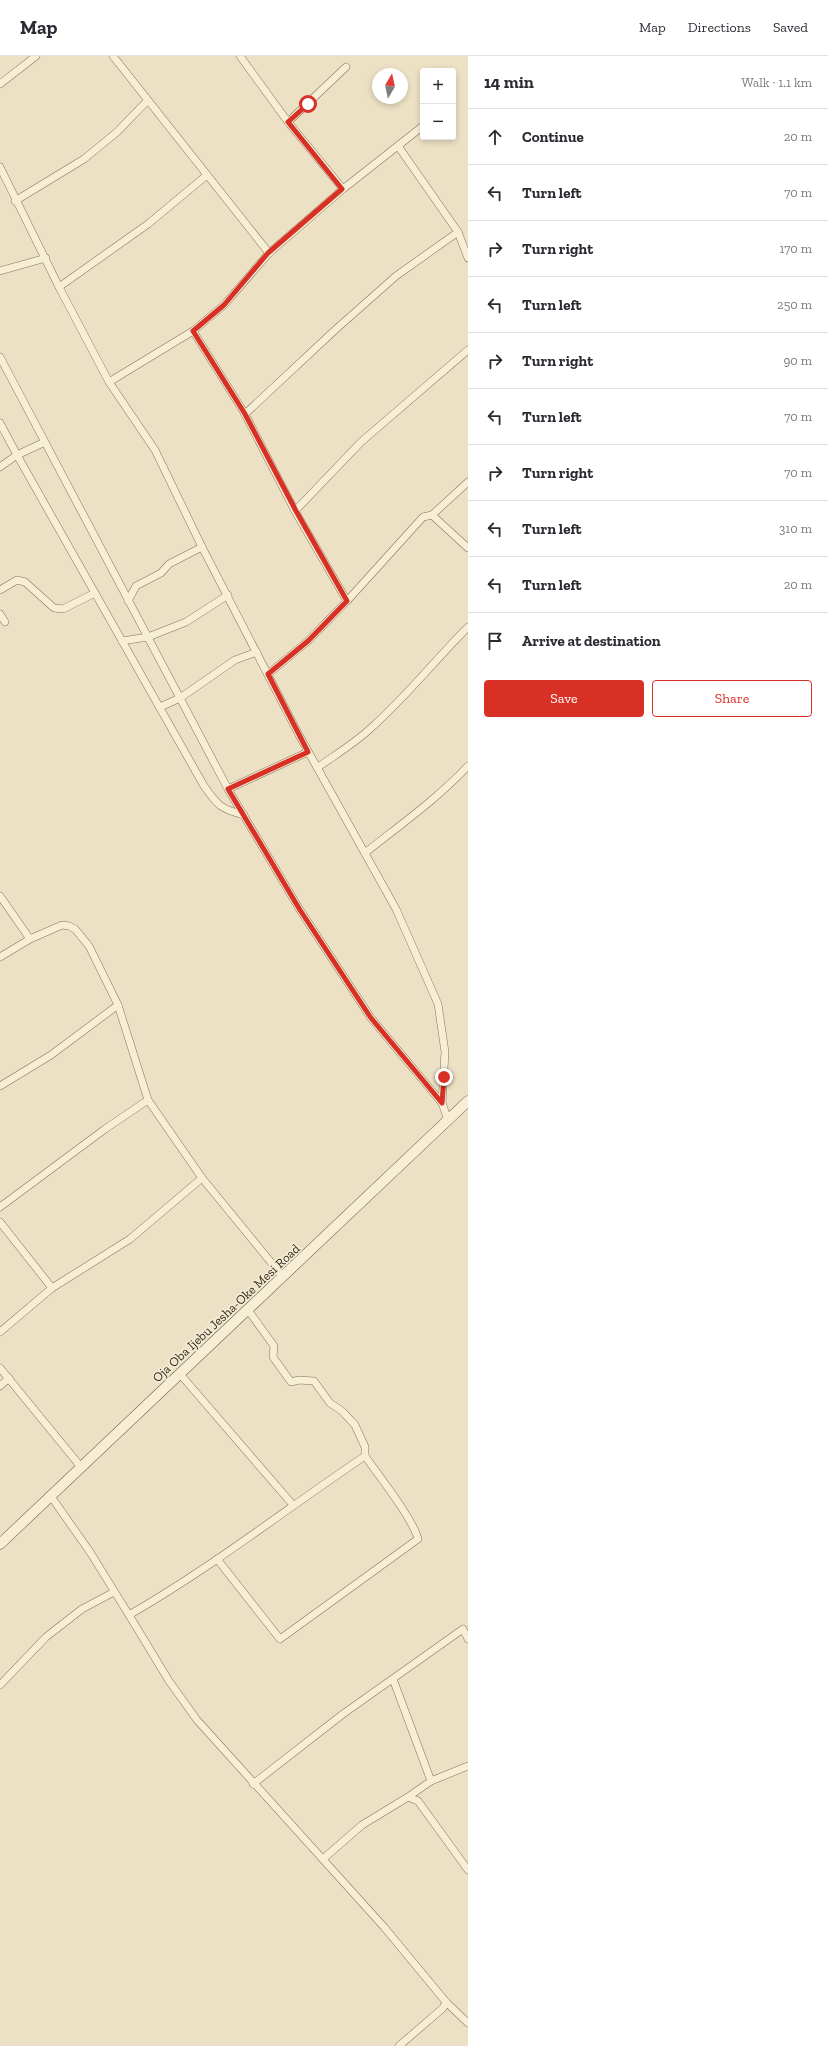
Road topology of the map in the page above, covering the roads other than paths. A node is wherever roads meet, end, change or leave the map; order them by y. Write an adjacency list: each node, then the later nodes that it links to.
1 (36, 56): 5 (street)
2 (113, 56): 6 (street)
3 (240, 56): 7 (street)
4 (346, 67): 7 (street)
5 (0, 84)
6 (147, 101): 11 (street); 13 (street)
7 (288, 122): 12 (street)
8 (420, 128): 9 (street)
9 (398, 146): 12 (street); 14 (street)
10 (0, 167): 13 (street)
11 (207, 175): 15 (street); 19 (street)
12 (342, 189): 15 (street)
13 (16, 201): 16 (street)
14 (458, 232): 17 (street); 24 (street)
15 (268, 253): 20 (street)
16 (46, 258): 18 (street); 19 (street)
17 (468, 258)
18 (0, 271)
19 (59, 287): 23 (street)
20 (193, 331): 23 (street); 24 (street)
21 (468, 350): 30 (street)
22 (0, 357): 26 (street)
23 (109, 382): 32 (street)
24 (245, 414): 30 (street)
25 (0, 423): 27 (street)
26 (45, 442): 27 (street); 37 (street)
27 (17, 455): 28 (street); 35 (street)
28 (0, 467)
29 (468, 482): 31 (street)
30 (296, 511): 38 (street)
31 (432, 515): 33 (street); 38 (street)
32 (202, 547): 36 (street); 37 (street)
33 (468, 548)
34 (0, 590): 35 (street)
35 (95, 593): 43 (street)
36 (228, 595): 42 (street); 44 (street)
37 (128, 600): 42 (street)
38 (347, 601): 45 (street)
39 (0, 614): 40 (street)
40 (4, 622)
41 (468, 627): 50 (street)
42 (148, 637): 43 (street); 46 (street)
43 (122, 641): 47 (street)
44 (257, 652): 45 (street); 46 (street)
45 (268, 674): 48 (street)
46 (180, 698): 47 (street); 51 (street)
47 (160, 707): 52 (street)
48 (308, 752): 50 (street); 51 (street)
49 (468, 766): 53 (street)
50 (318, 768): 53 (street)
51 (228, 789): 52 (street)
52 (244, 815): 60 (street)
53 (365, 853): 60 (street)
54 (0, 896): 55 (street)
55 (30, 939): 56 (street); 57 (street)
56 (0, 957)
57 (118, 1005): 58 (street); 59 (street)
58 (0, 1086)
59 (148, 1100): 63 (street); 64 (street)
60 (442, 1103): 62 (street)
61 (467, 1104): 62 (main road, Oja Oba Ijebu Jesha-Oke Mesi Road)
62 (448, 1120): 66 (main road, Oja Oba Ijebu Jesha-Oke Mesi Road)
63 (202, 1178): 66 (street); 67 (street)
64 (0, 1207)
65 (0, 1222): 67 (street)
66 (283, 1276): 68 (main road, Oja Oba Ijebu Jesha-Oke Mesi Road)
67 (52, 1288): 69 (street)
68 (248, 1310): 71 (main road, Oja Oba Ijebu Jesha-Oke Mesi Road); 74 (street)
69 (0, 1332)
70 (0, 1368): 72 (street)
71 (180, 1374): 75 (main road, Oja Oba Ijebu Jesha-Oke Mesi Road); 77 (street)
72 (9, 1378): 73 (street); 75 (street)
73 (0, 1386)
74 (365, 1456): 77 (street); 79 (street)
75 (81, 1467): 76 (main road, Oja Oba Ijebu Jesha-Oke Mesi Road)
76 (50, 1495): 78 (main road, Oja Oba Ijebu Jesha-Oke Mesi Road); 80 (street)
77 (293, 1505): 79 (street)
78 (0, 1544)
79 (217, 1559): 81 (street)
80 (114, 1592): 81 (street); 84 (street)
81 (129, 1615): 87 (street)
82 (468, 1638): 83 (street)
83 (393, 1679): 86 (street); 87 (street)
84 (0, 1685)
85 (468, 1766): 86 (street)
86 (432, 1781): 88 (street)
87 (253, 1784): 89 (street)
88 (408, 1797): 89 (street); 90 (street)
89 (323, 1860): 91 (street)
90 (468, 1870)
91 (446, 2002): 92 (street); 93 (street)
92 (468, 2023)
93 (399, 2046)

